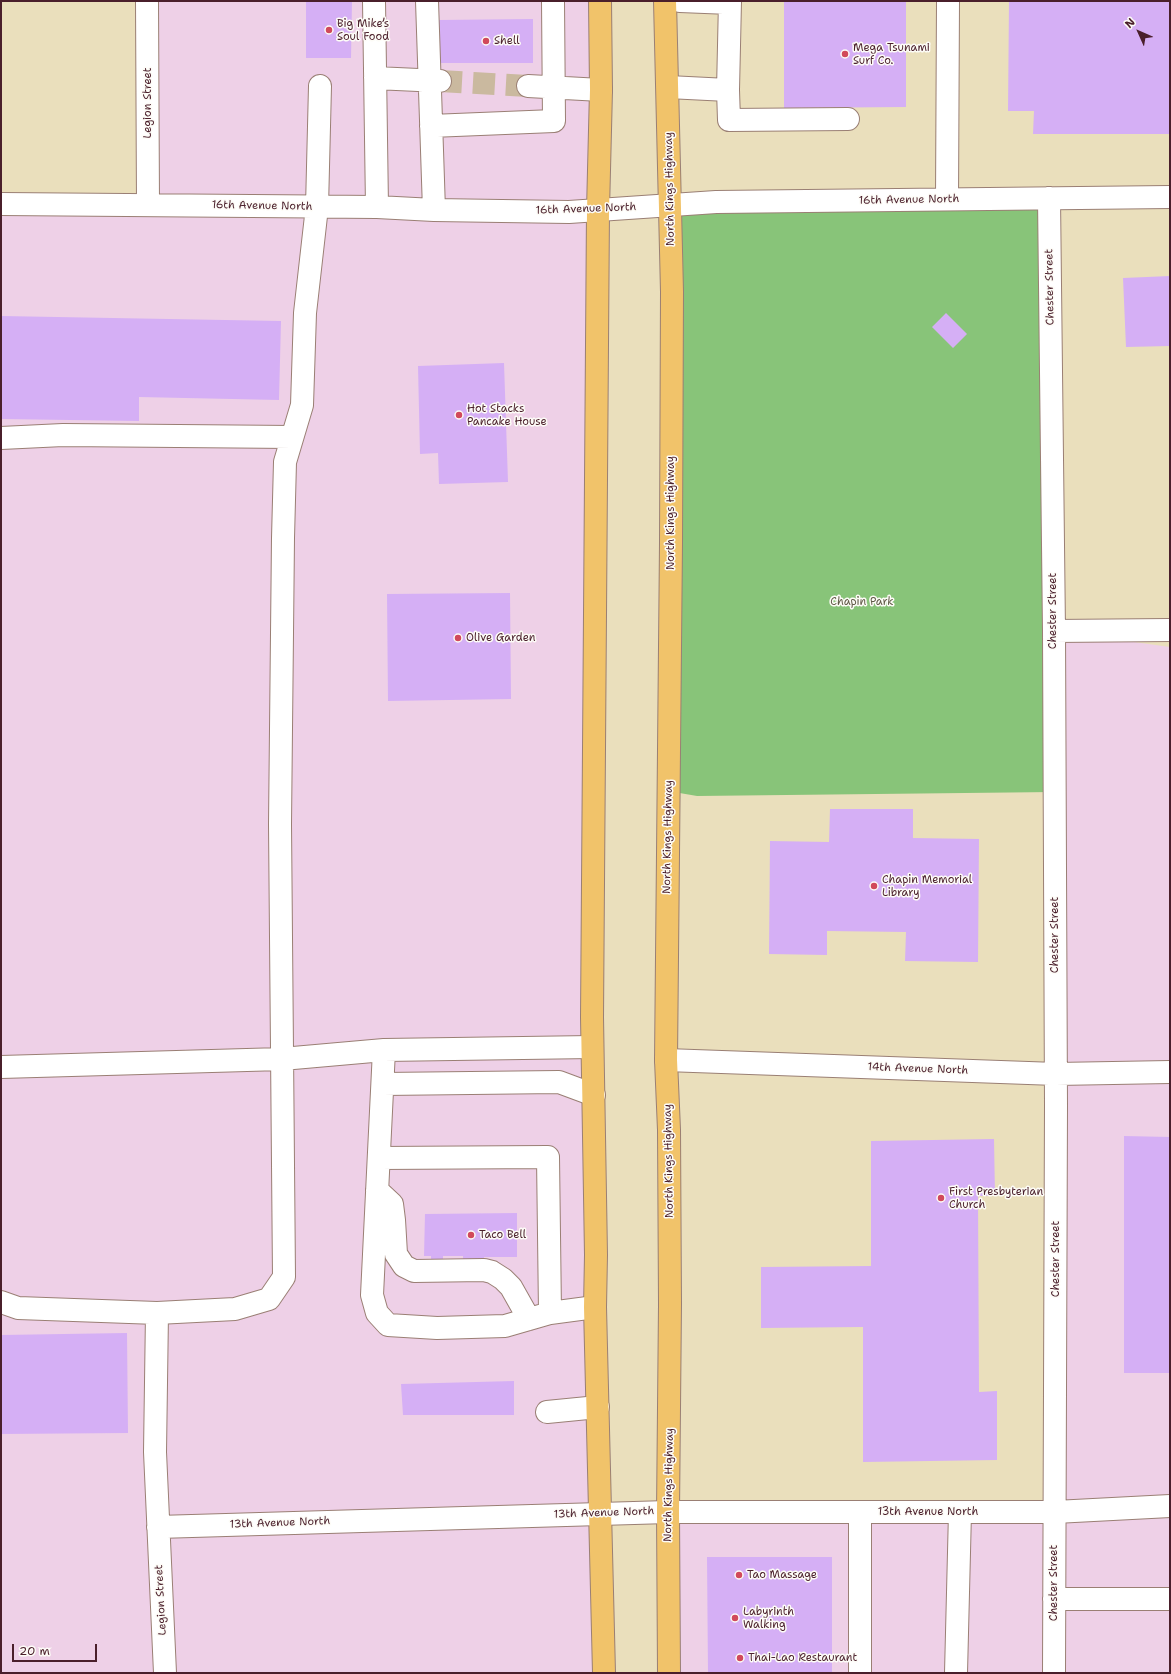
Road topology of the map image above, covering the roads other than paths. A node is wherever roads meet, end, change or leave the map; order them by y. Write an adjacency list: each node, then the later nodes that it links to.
1 (147, 1): 24 (street, Legion Street)
2 (374, 1): 10 (street)
3 (427, 1): 11 (street)
4 (553, 1): 15 (street)
5 (600, 1): 16 (main road)
6 (665, 1): 14 (main road, North Kings Highway)
7 (680, 1): 9 (street)
8 (948, 1): 22 (street)
9 (730, 2): 17 (street)
10 (375, 78): 11 (street); 27 (street)
11 (434, 81): 19 (street)
12 (320, 86): 26 (street)
13 (528, 86): 15 (street)
14 (668, 87): 17 (street); 25 (main road, North Kings Highway)
15 (555, 88): 16 (street); 19 (street)
16 (601, 90): 29 (main road)
17 (728, 90): 18 (street)
18 (848, 119)
19 (431, 126): 28 (street)
20 (1170, 197): 21 (street, 16th Avenue North)
21 (1049, 198): 22 (street, 16th Avenue North); 33 (street, Chester Street)
22 (947, 199): 25 (street, 16th Avenue North)
23 (1, 204): 24 (street, 16th Avenue North)
24 (148, 204): 26 (street, 16th Avenue North)
25 (670, 204): 29 (street, 16th Avenue North); 37 (main road, North Kings Highway)
26 (318, 206): 27 (street, 16th Avenue North); 30 (street)
27 (377, 207): 28 (street, 16th Avenue North)
28 (434, 210): 29 (street, 16th Avenue North)
29 (598, 210): 34 (main road)
30 (292, 437): 31 (street); 36 (street)
31 (1, 438)
32 (1170, 630): 33 (street)
33 (1054, 631): 40 (street, Chester Street)
34 (592, 1046): 35 (street); 42 (main road)
35 (384, 1050): 36 (street); 41 (street)
36 (282, 1059): 38 (street); 47 (street)
37 (666, 1060): 40 (street, 14th Avenue North); 53 (main road, North Kings Highway)
38 (1, 1066)
39 (1170, 1072): 40 (street, 14th Avenue North)
40 (1056, 1074): 56 (street, Chester Street)
41 (383, 1084): 42 (street); 43 (street)
42 (594, 1095): 46 (main road)
43 (379, 1158): 44 (street); 48 (street)
44 (377, 1190): 49 (street); 49 (street)
45 (1, 1302): 47 (street)
46 (595, 1307): 48 (street); 50 (main road)
47 (157, 1313): 58 (street, Legion Street)
48 (550, 1313): 49 (street)
49 (529, 1319)
50 (598, 1407): 51 (street); 57 (main road)
51 (546, 1412)
52 (1170, 1506): 56 (street, 13th Avenue North)
53 (668, 1512): 54 (street, 13th Avenue North); 57 (street, 13th Avenue North); 63 (main road, North Kings Highway)
54 (860, 1512): 55 (street, 13th Avenue North); 64 (street)
55 (960, 1512): 56 (street, 13th Avenue North); 65 (street)
56 (1055, 1512): 59 (street, Chester Street)
57 (601, 1513): 58 (street, 13th Avenue North); 62 (main road)
58 (158, 1527): 61 (street, Legion Street)
59 (1054, 1599): 60 (street); 66 (street, Chester Street)
60 (1170, 1599)
61 (165, 1673)
62 (604, 1673)
63 (669, 1673)
64 (860, 1673)
65 (956, 1673)
66 (1054, 1673)

